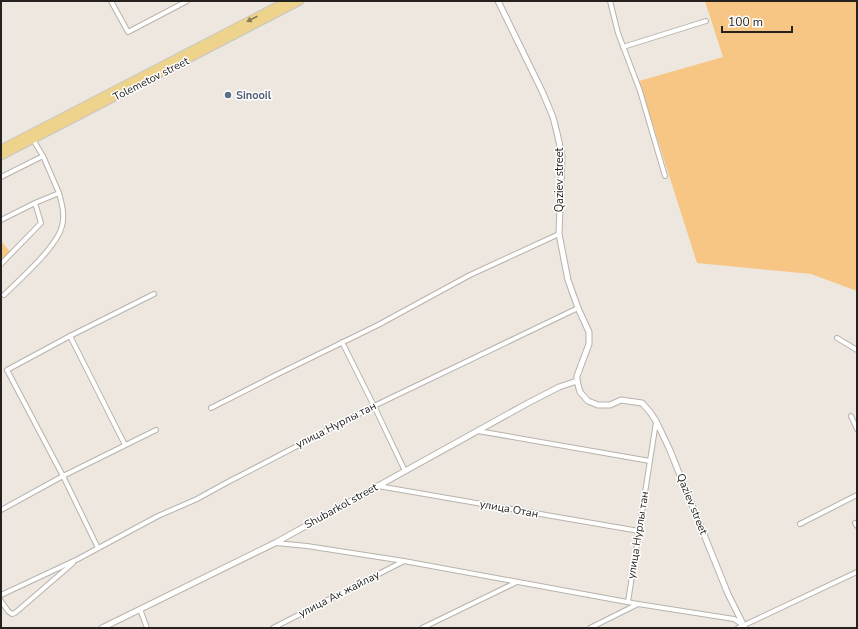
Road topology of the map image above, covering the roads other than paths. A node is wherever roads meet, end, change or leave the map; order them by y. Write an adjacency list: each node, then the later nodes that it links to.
1 (111, 1): 2 (street)
2 (187, 1)
3 (287, 1): 10 (main road, Tolemetov street, one-way to 10)
4 (300, 1): 9 (main road, Tolemetov street)
5 (498, 1): 19 (street, Qaziev street)
6 (610, 1): 8 (street)
7 (706, 22): 8 (street)
8 (623, 47): 14 (street)
9 (34, 139): 10 (main road, Tolemetov street); 13 (street)
10 (19, 143): 11 (main road, Tolemetov street); 12 (main road, Tolemetov street)
11 (1, 149)
12 (1, 156)
13 (43, 156): 15 (street); 16 (street)
14 (665, 176)
15 (1, 177)
16 (59, 193): 17 (street); 22 (street)
17 (35, 203): 18 (street); 20 (street)
18 (1, 220)
19 (559, 234): 23 (street, Qaziev street); 26 (street)
20 (1, 264)
21 (154, 294): 24 (street)
22 (4, 296)
23 (578, 308): 30 (street, Qaziev street); 31 (street, улица Нурлы тан)
24 (70, 336): 28 (street); 38 (street)
25 (837, 338): 27 (street)
26 (342, 342): 31 (street); 32 (street)
27 (857, 350)
28 (7, 370): 29 (street); 41 (street)
29 (1, 372)
30 (577, 381): 34 (street, Qaziev street); 37 (street, Shubarkol street)
31 (374, 406): 40 (street); 48 (street, улица Нурлы тан)
32 (211, 408)
33 (851, 416): 35 (street)
34 (656, 421): 39 (street, улица Нурлы тан); 58 (street, Qaziev street)
35 (857, 429)
36 (156, 430): 38 (street)
37 (478, 431): 39 (street); 40 (street, Shubarkol street)
38 (125, 445): 41 (street)
39 (650, 461): 46 (street, улица Нурлы тан)
40 (404, 471): 42 (street, Shubarkol street)
41 (63, 476): 44 (street); 48 (street)
42 (378, 486): 46 (street, улица Отан); 47 (street, Shubarkol street)
43 (857, 495): 45 (street)
44 (2, 508)
45 (800, 524)
46 (639, 531): 55 (street, улица Нурлы тан)
47 (275, 543): 50 (street); 57 (street, Shubarkol street)
48 (98, 548): 49 (street, улица Нурлы тан)
49 (78, 560): 53 (street); 54 (street)
50 (404, 561): 52 (street); 61 (street, улица Ак жайлау)
51 (857, 572): 58 (street)
52 (518, 581): 55 (street); 62 (street)
53 (1, 595)
54 (1, 600)
55 (628, 602): 56 (street)
56 (638, 604): 58 (street); 63 (street)
57 (140, 609): 59 (street, Shubarkol street); 60 (street)
58 (742, 627)
59 (102, 628)
60 (147, 628)
61 (273, 628)
62 (422, 628)
63 (590, 628)

